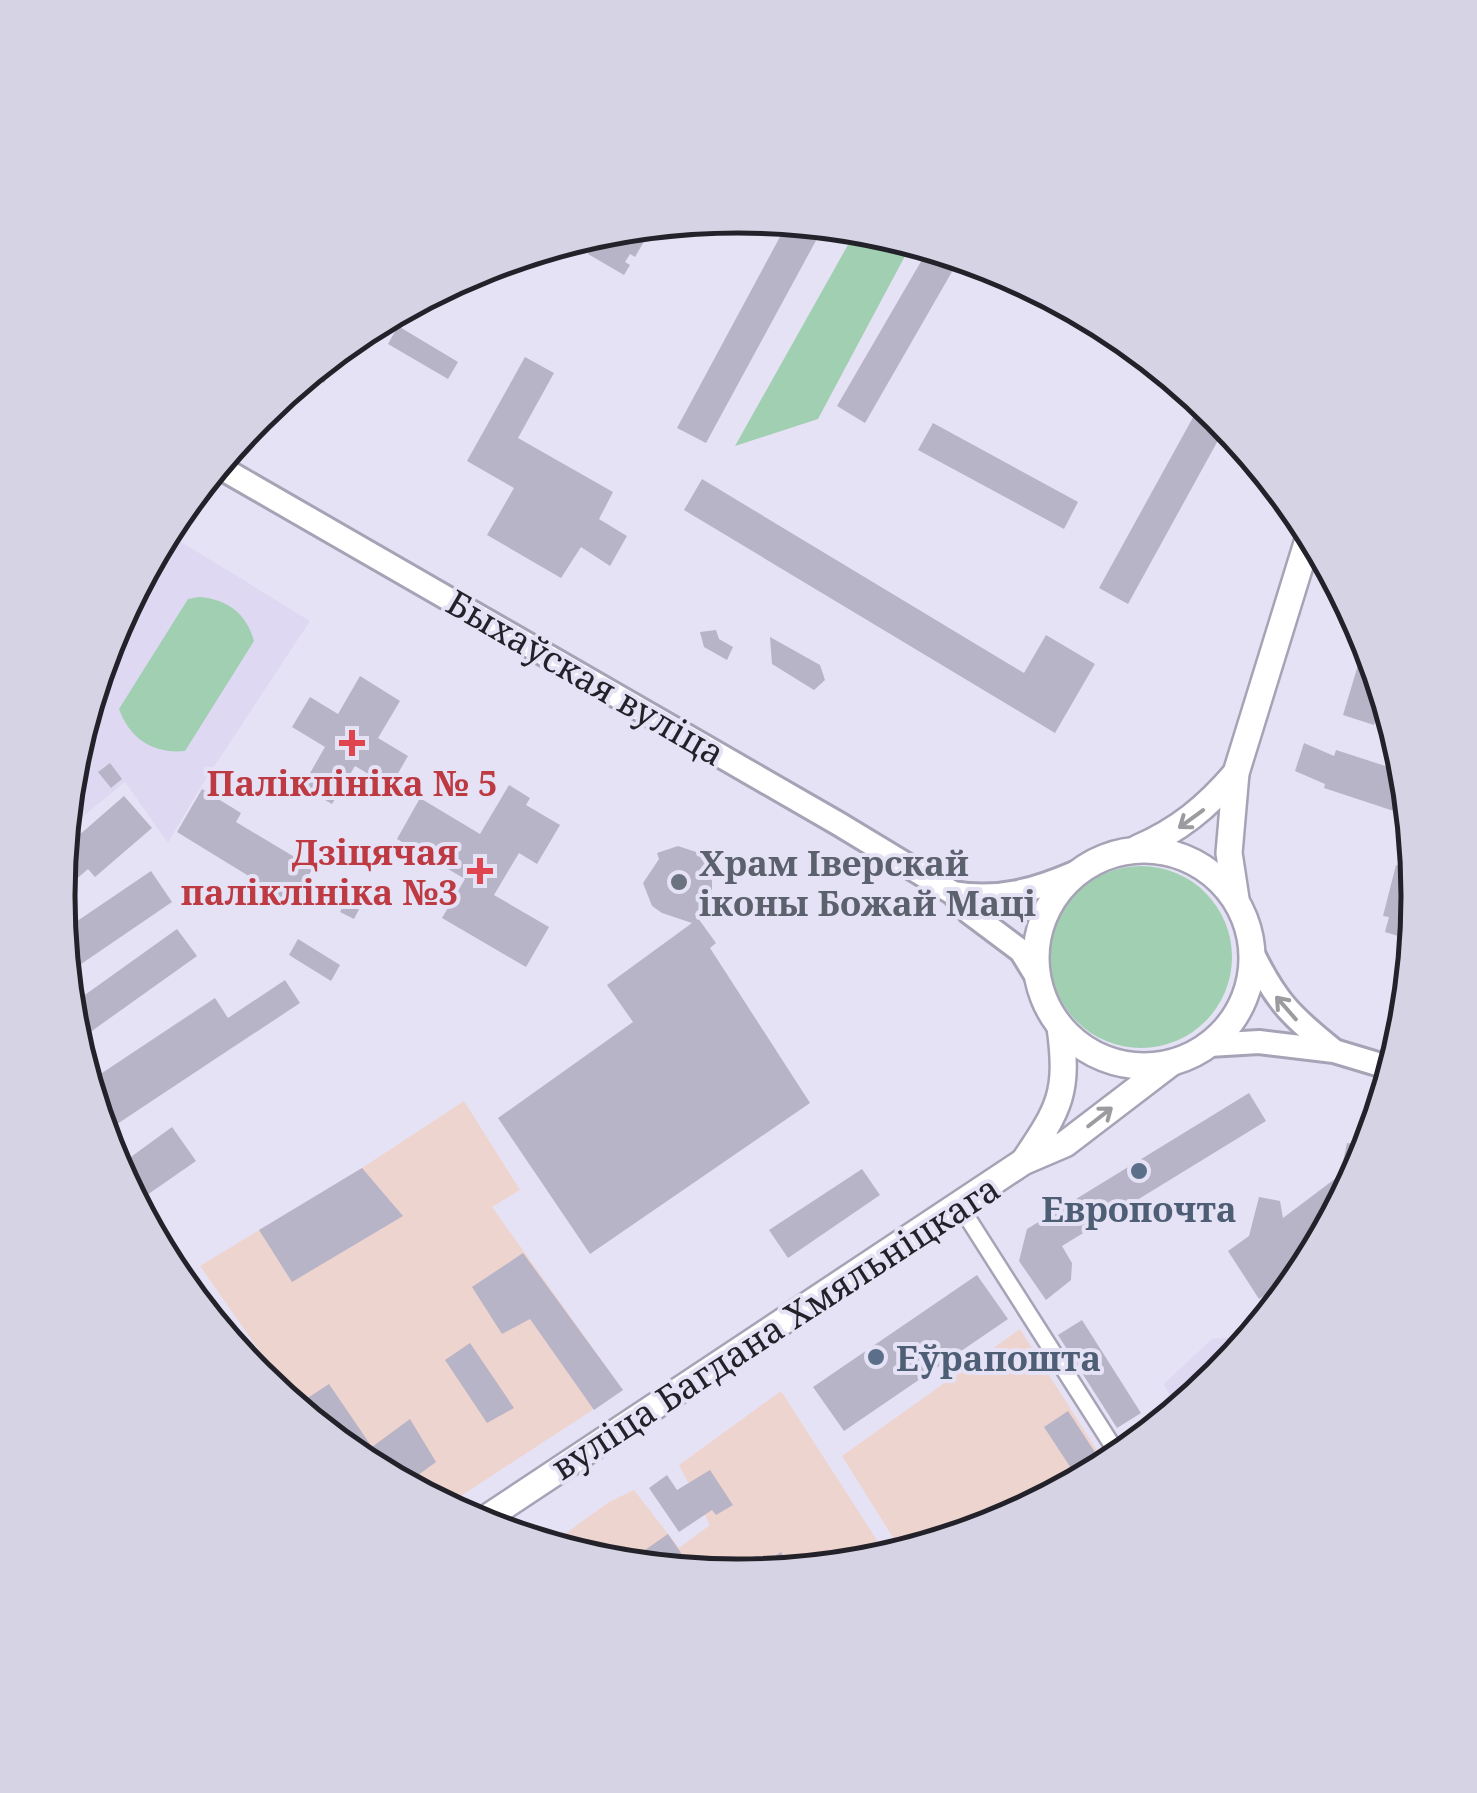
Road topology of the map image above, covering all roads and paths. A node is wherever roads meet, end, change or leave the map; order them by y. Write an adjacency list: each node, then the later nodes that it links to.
1 (229, 472): 6 (main road, Быхаўская вуліца)
2 (1304, 551): 3 (main road)
3 (1236, 773): 4 (main road, one-way to 4); 7 (main road)
4 (1134, 850): 5 (main road); 7 (main road)
5 (1077, 872): 6 (main road, Быхаўская вуліца); 9 (main road)
6 (953, 894): 9 (main road, Быхаўская вуліца)
7 (1236, 899): 8 (main road)
8 (1253, 954): 11 (main road); 12 (main road, one-way to 8)
9 (1037, 977): 10 (main road)
10 (1060, 1027): 13 (main road); 15 (main road, вуліца Багдана Хмяльніцкага)
11 (1209, 1045): 12 (main road); 13 (main road)
12 (1334, 1051): 14 (main road)
13 (1171, 1063): 15 (main road, вуліца Багдана Хмяльніцкага, one-way to 13)
14 (1380, 1065)
15 (1024, 1162): 16 (main road, вуліца Багдана Хмяльніцкага)
16 (960, 1206): 17 (street); 18 (main road, вуліца Багдана Хмяльніцкага)
17 (1112, 1445)
18 (495, 1513)

